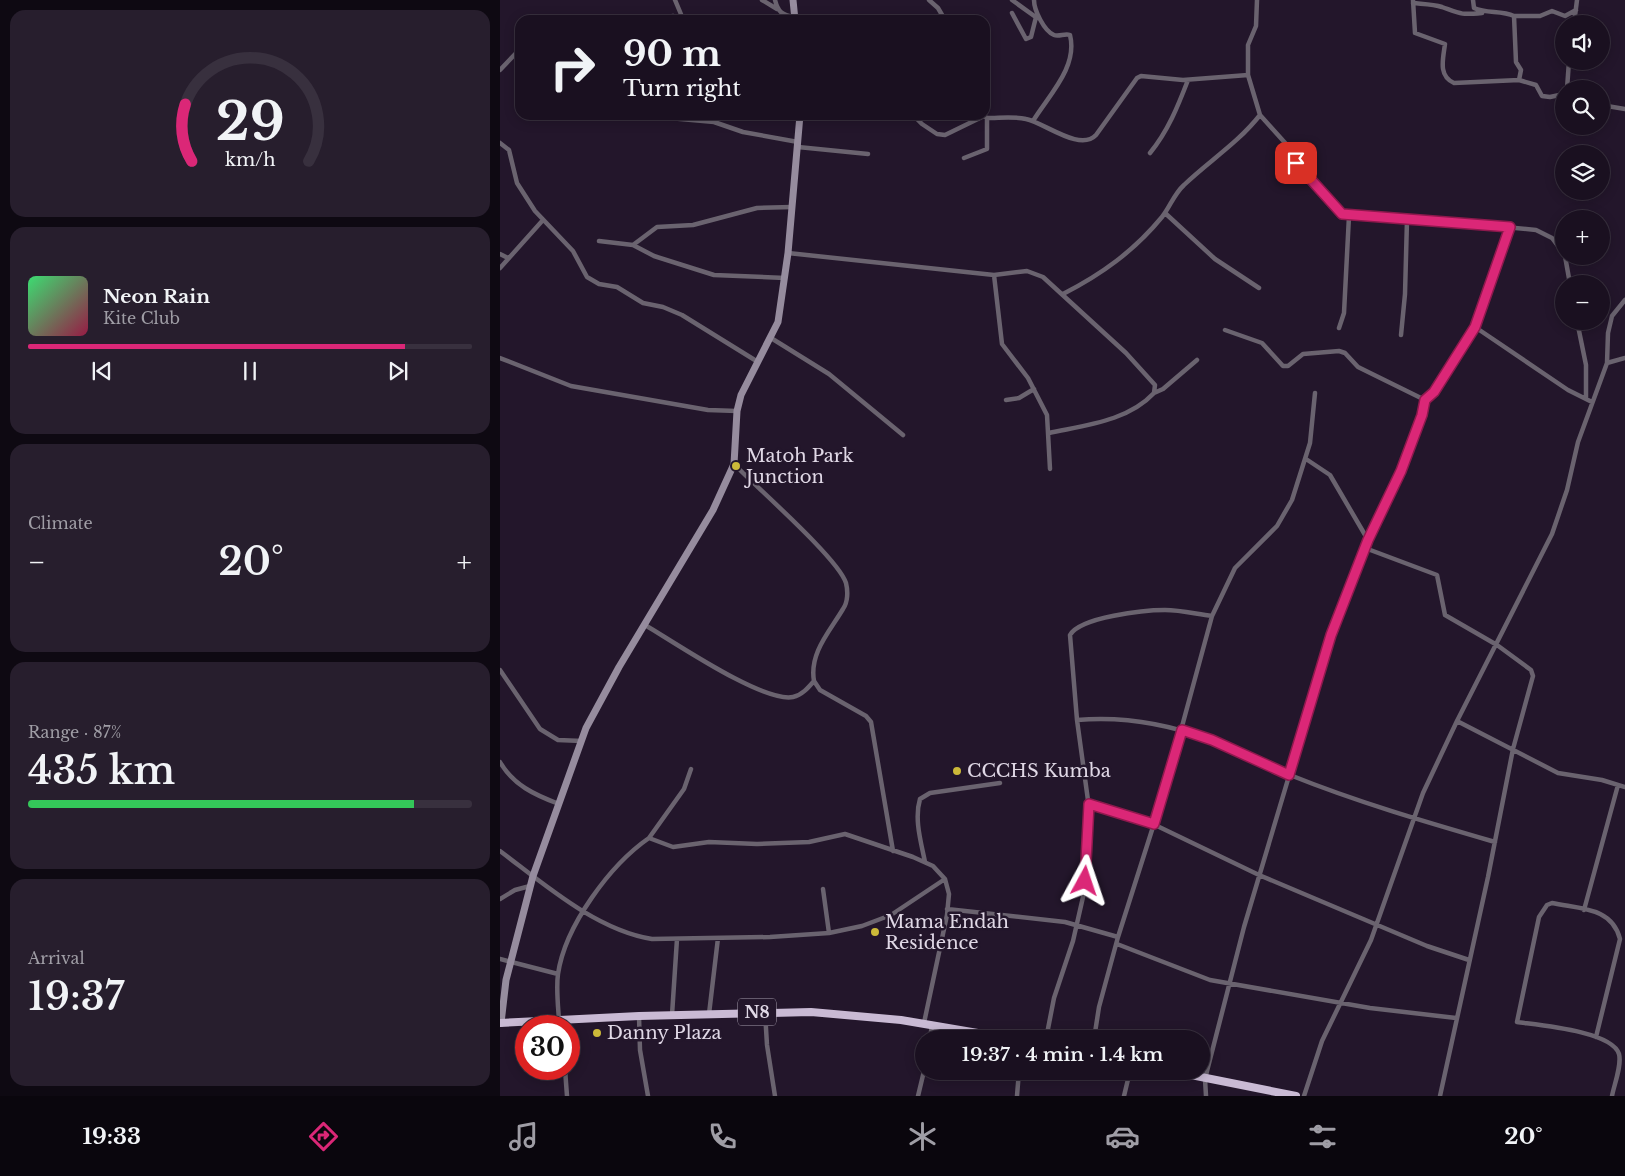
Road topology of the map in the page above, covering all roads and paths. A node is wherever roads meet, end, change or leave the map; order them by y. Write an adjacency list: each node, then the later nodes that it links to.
1 (675, 0): 16 (street)
2 (762, 0): 12 (street)
3 (775, 0): 12 (street)
4 (792, 0): 18 (main road)
5 (929, 0): 19 (street)
6 (1012, 0): 22 (street)
7 (1034, 0): 22 (street)
8 (1257, 0): 25 (street)
9 (1473, 0): 14 (street)
10 (1576, 0): 13 (street)
11 (1413, 2): 14 (street); 27 (street)
12 (777, 9): 17 (street)
13 (1576, 10): 20 (street); 21 (street)
14 (1483, 12): 21 (street)
15 (1012, 13): 22 (street)
16 (682, 15)
17 (784, 15)
18 (794, 15)
19 (942, 15)
20 (1575, 15)
21 (1514, 16): 27 (street)
22 (1038, 19): 38 (street)
23 (515, 54): 24 (street)
24 (500, 70)
25 (1248, 75): 26 (street); 31 (street)
26 (1188, 80): 38 (street); 41 (street)
27 (1519, 80): 28 (street)
28 (1555, 96)
29 (1610, 107): 30 (street)
30 (1625, 110)
31 (1260, 115): 45 (street); 46 (street)
32 (990, 116): 38 (street)
33 (692, 120): 40 (street)
34 (800, 120): 40 (main road)
35 (918, 120): 36 (street)
36 (977, 120)
37 (985, 120): 43 (street)
38 (1033, 120)
39 (500, 143): 47 (street)
40 (798, 145): 42 (street); 44 (main road)
41 (1150, 153)
42 (868, 154)
43 (964, 158)
44 (793, 207): 52 (street); 53 (main road)
45 (1165, 213): 59 (street); 60 (street)
46 (1349, 216): 48 (street); 63 (street)
47 (543, 220): 55 (street); 71 (street)
48 (1407, 220): 49 (street); 66 (street)
49 (1510, 227): 51 (street); 62 (street)
50 (600, 241): 52 (street)
51 (1555, 242)
52 (633, 245): 58 (street)
53 (788, 253): 57 (street); 58 (main road)
54 (500, 254): 55 (street)
55 (508, 258): 56 (street)
56 (500, 268)
57 (994, 275): 60 (street); 73 (street)
58 (785, 278): 67 (main road)
59 (1259, 288)
60 (1063, 294): 74 (street)
61 (1625, 300): 72 (street)
62 (1475, 327): 76 (street); 78 (street)
63 (1339, 328)
64 (1225, 330): 78 (street)
65 (1579, 330): 76 (street)
66 (1401, 335)
67 (771, 338): 71 (main road); 82 (street)
68 (500, 358): 80 (street)
69 (1625, 358): 72 (street)
70 (1197, 360): 74 (street)
71 (758, 362): 80 (main road)
72 (1606, 363): 79 (street)
73 (1034, 389): 77 (street); 81 (street)
74 (1154, 393): 81 (street)
75 (1316, 393): 83 (street)
76 (1586, 399): 79 (street)
77 (1006, 400)
78 (1425, 400): 86 (street)
79 (1592, 402): 90 (street)
80 (737, 411): 84 (main road)
81 (1049, 433): 85 (street)
82 (903, 435)
83 (1306, 459): 86 (street); 88 (street)
84 (734, 464): 89 (main road); 92 (street)
85 (1050, 469)
86 (1368, 540): 87 (street)
87 (1365, 548): 90 (street); 100 (street)
88 (1212, 616): 93 (street); 95 (street)
89 (645, 625): 92 (street); 96 (main road)
90 (1497, 645): 94 (street); 97 (street)
91 (500, 670): 96 (street)
92 (814, 681): 110 (street)
93 (1077, 720): 95 (street); 105 (street)
94 (1457, 721): 97 (street); 106 (street)
95 (1182, 730): 100 (street); 107 (street)
96 (582, 741): 104 (main road)
97 (1513, 749): 102 (street); 109 (street)
98 (500, 762): 104 (street)
99 (691, 769): 108 (street)
100 (1289, 775): 106 (street); 113 (street)
101 (1000, 784): 112 (street)
102 (1618, 785): 103 (street); 120 (street)
103 (1625, 787)
104 (559, 804): 114 (main road)
105 (1089, 804): 107 (street); 123 (street)
106 (1414, 818): 109 (street); 122 (street)
107 (1154, 824): 113 (street); 125 (street)
108 (649, 838): 110 (street); 121 (street)
109 (1495, 842): 130 (street)
110 (893, 850): 112 (street)
111 (500, 851): 114 (street)
112 (925, 862): 115 (street)
113 (1259, 875): 122 (street); 133 (street)
114 (533, 876): 116 (main road); 121 (street)
115 (944, 879): 119 (street); 124 (street)
116 (530, 886): 118 (street); 131 (main road)
117 (823, 889): 124 (street)
118 (500, 899)
119 (947, 909): 123 (street); 144 (street)
120 (1584, 910): 149 (street); 149 (street)
121 (585, 911): 127 (street); 132 (street)
122 (1377, 924): 130 (street); 134 (street)
123 (1077, 925): 125 (street); 147 (street)
124 (828, 933): 126 (street)
125 (1118, 937): 128 (street)
126 (718, 938): 127 (street); 136 (street)
127 (677, 940): 138 (street)
128 (1117, 944): 133 (street); 148 (street)
129 (500, 959): 131 (street)
130 (1469, 960): 140 (street)
131 (510, 961): 132 (street); 142 (main road)
132 (558, 974): 137 (street)
133 (1229, 982): 134 (street); 152 (street)
134 (1341, 1002): 140 (street); 167 (street)
135 (765, 1012): 136 (highway, N8); 144 (highway, N8); 161 (street)
136 (709, 1014): 138 (highway, N8)
137 (561, 1015)
138 (672, 1015): 139 (highway, N8)
139 (639, 1016): 141 (highway, N8); 160 (street)
140 (1456, 1018): 168 (street)
141 (580, 1021)
142 (501, 1023): 143 (highway, N8)
143 (515, 1023)
144 (928, 1023): 145 (street); 146 (highway, N8)
145 (929, 1030)
146 (965, 1030)
147 (1048, 1030)
148 (1095, 1030)
149 (1596, 1037): 150 (street)
150 (1618, 1051): 151 (street); 169 (street)
151 (1625, 1051)
152 (1210, 1059)
153 (565, 1080): 159 (street)
154 (922, 1080): 162 (street)
155 (1018, 1080): 163 (street)
156 (1128, 1080): 164 (street)
157 (1205, 1080): 165 (street)
158 (1210, 1080): 166 (highway)
159 (567, 1096)
160 (648, 1096)
161 (775, 1096)
162 (918, 1096)
163 (1017, 1096)
164 (1124, 1096)
165 (1206, 1096)
166 (1296, 1096)
167 (1304, 1096)
168 (1440, 1096)
169 (1612, 1096)

